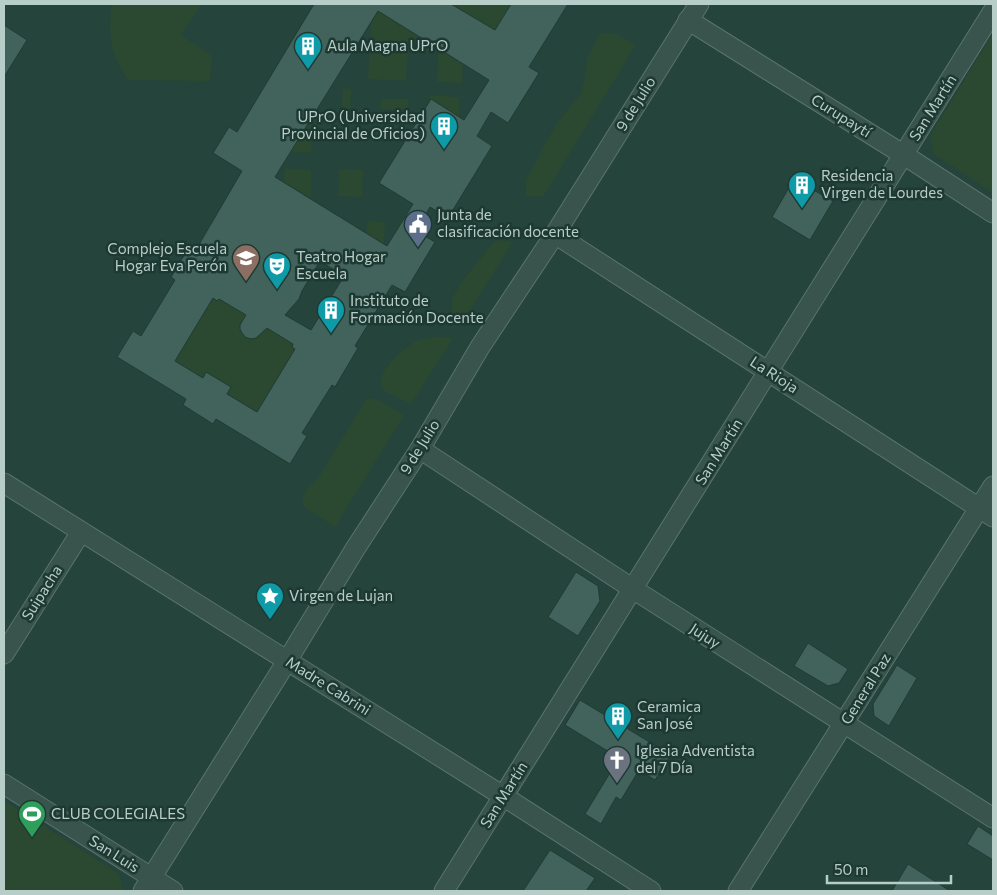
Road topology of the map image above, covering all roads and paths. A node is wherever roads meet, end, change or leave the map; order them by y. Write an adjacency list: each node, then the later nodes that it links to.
1 (699, 4): 3 (street, 9 de Julio)
2 (993, 12): 4 (street, San Martín)
3 (688, 20): 4 (street, Curupaytí); 6 (street, 9 de Julio)
4 (904, 155): 5 (street, Curupaytí); 7 (street, San Martín)
5 (993, 213)
6 (554, 234): 7 (street, La Rioja); 8 (street, 9 de Julio)
7 (768, 372): 11 (street, La Rioja); 13 (street, San Martín)
8 (420, 449): 13 (street, Jujuy); 15 (street, 9 de Julio)
9 (4, 484): 12 (street, Madre Cabrini)
10 (993, 486): 11 (street, General Paz)
11 (986, 513): 16 (street, General Paz)
12 (81, 532): 14 (street, Suipacha); 15 (street, Madre Cabrini)
13 (633, 589): 16 (street, Jujuy); 18 (street, San Martín)
14 (4, 654)
15 (287, 661): 18 (street, Madre Cabrini); 20 (street, 9 de Julio)
16 (844, 724): 19 (street, Jujuy); 24 (street, General Paz)
17 (4, 784): 20 (street, San Luis)
18 (503, 796): 22 (street, San Martín); 23 (street, Madre Cabrini)
19 (993, 818)
20 (147, 884): 21 (street, San Luis)
21 (173, 891)
22 (444, 891)
23 (651, 891)
24 (738, 891)

